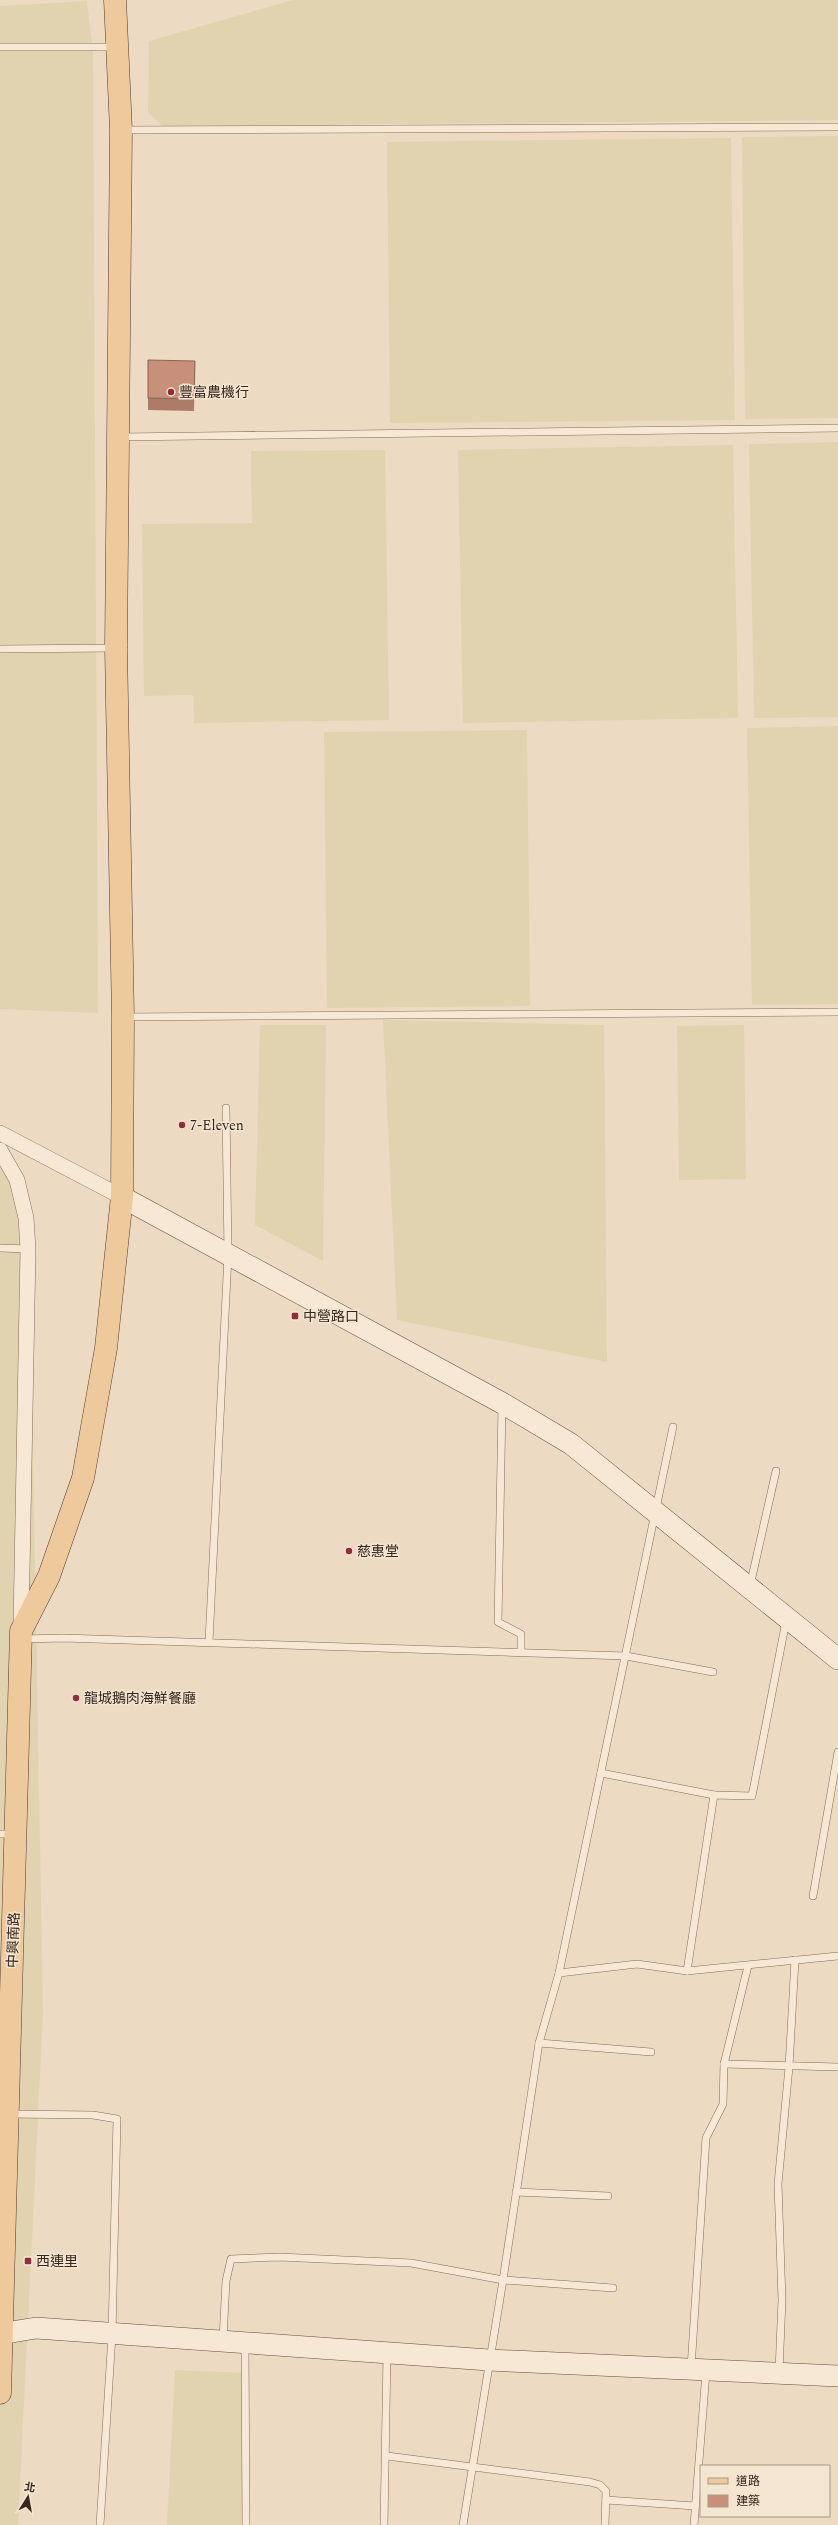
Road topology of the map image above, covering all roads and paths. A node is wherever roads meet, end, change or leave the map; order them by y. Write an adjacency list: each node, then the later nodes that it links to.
1 (116, 0): 3 (main road)
2 (0, 47): 3 (lane)
3 (116, 47): 5 (main road)
4 (838, 127): 5 (lane)
5 (121, 130): 7 (main road)
6 (838, 428): 7 (lane)
7 (117, 438): 8 (main road)
8 (116, 648): 9 (lane); 11 (main road)
9 (0, 650)
10 (838, 1012): 11 (lane)
11 (123, 1017): 15 (main road)
12 (226, 1108): 18 (lane)
13 (0, 1133): 15 (street)
14 (0, 1150): 17 (street)
15 (122, 1197): 18 (street); 25 (main road)
16 (0, 1248): 17 (lane)
17 (28, 1249): 25 (street)
18 (228, 1255): 19 (street); 26 (lane)
19 (502, 1403): 22 (street); 27 (lane)
20 (673, 1427): 22 (lane)
21 (776, 1471): 23 (lane)
22 (656, 1514): 23 (street); 28 (lane)
23 (750, 1589): 24 (street)
24 (787, 1618): 29 (street); 33 (lane)
25 (21, 1635): 26 (lane); 34 (main road, 中興南路)
26 (208, 1642): 27 (lane)
27 (522, 1652): 28 (lane)
28 (626, 1656): 30 (lane); 32 (lane)
29 (838, 1659)
30 (713, 1672)
31 (838, 1752): 35 (lane)
32 (601, 1773): 33 (lane); 40 (lane)
33 (714, 1795): 39 (lane)
34 (8, 1834): 46 (main road, 中興南路)
35 (813, 1896)
36 (838, 1956): 37 (lane)
37 (795, 1960): 38 (lane); 44 (lane)
38 (748, 1966): 39 (lane); 43 (lane)
39 (687, 1971): 40 (lane)
40 (559, 1973): 41 (lane)
41 (538, 2042): 42 (lane); 47 (lane)
42 (652, 2052)
43 (724, 2064): 44 (lane); 57 (lane)
44 (789, 2067): 45 (lane); 58 (lane)
45 (838, 2067)
46 (8, 2114): 51 (main road, 中興南路); 52 (lane)
47 (516, 2192): 48 (lane); 49 (lane)
48 (608, 2196)
49 (503, 2280): 50 (lane); 53 (lane); 56 (lane)
50 (613, 2288)
51 (1, 2334): 52 (street); 60 (main road, 中興南路)
52 (112, 2335): 53 (street); 65 (lane)
53 (223, 2340): 54 (street)
54 (245, 2341): 55 (street); 66 (lane)
55 (387, 2354): 56 (street); 61 (lane)
56 (489, 2360): 57 (street); 62 (lane)
57 (699, 2369): 58 (street); 64 (lane)
58 (779, 2372): 59 (street)
59 (838, 2376)
60 (0, 2392)
61 (387, 2456): 62 (lane); 67 (lane)
62 (472, 2468): 63 (lane); 68 (lane)
63 (606, 2500): 64 (lane); 69 (lane)
64 (695, 2506): 70 (lane)
65 (100, 2525)
66 (246, 2525)
67 (384, 2525)
68 (463, 2525)
69 (606, 2525)
70 (694, 2525)

